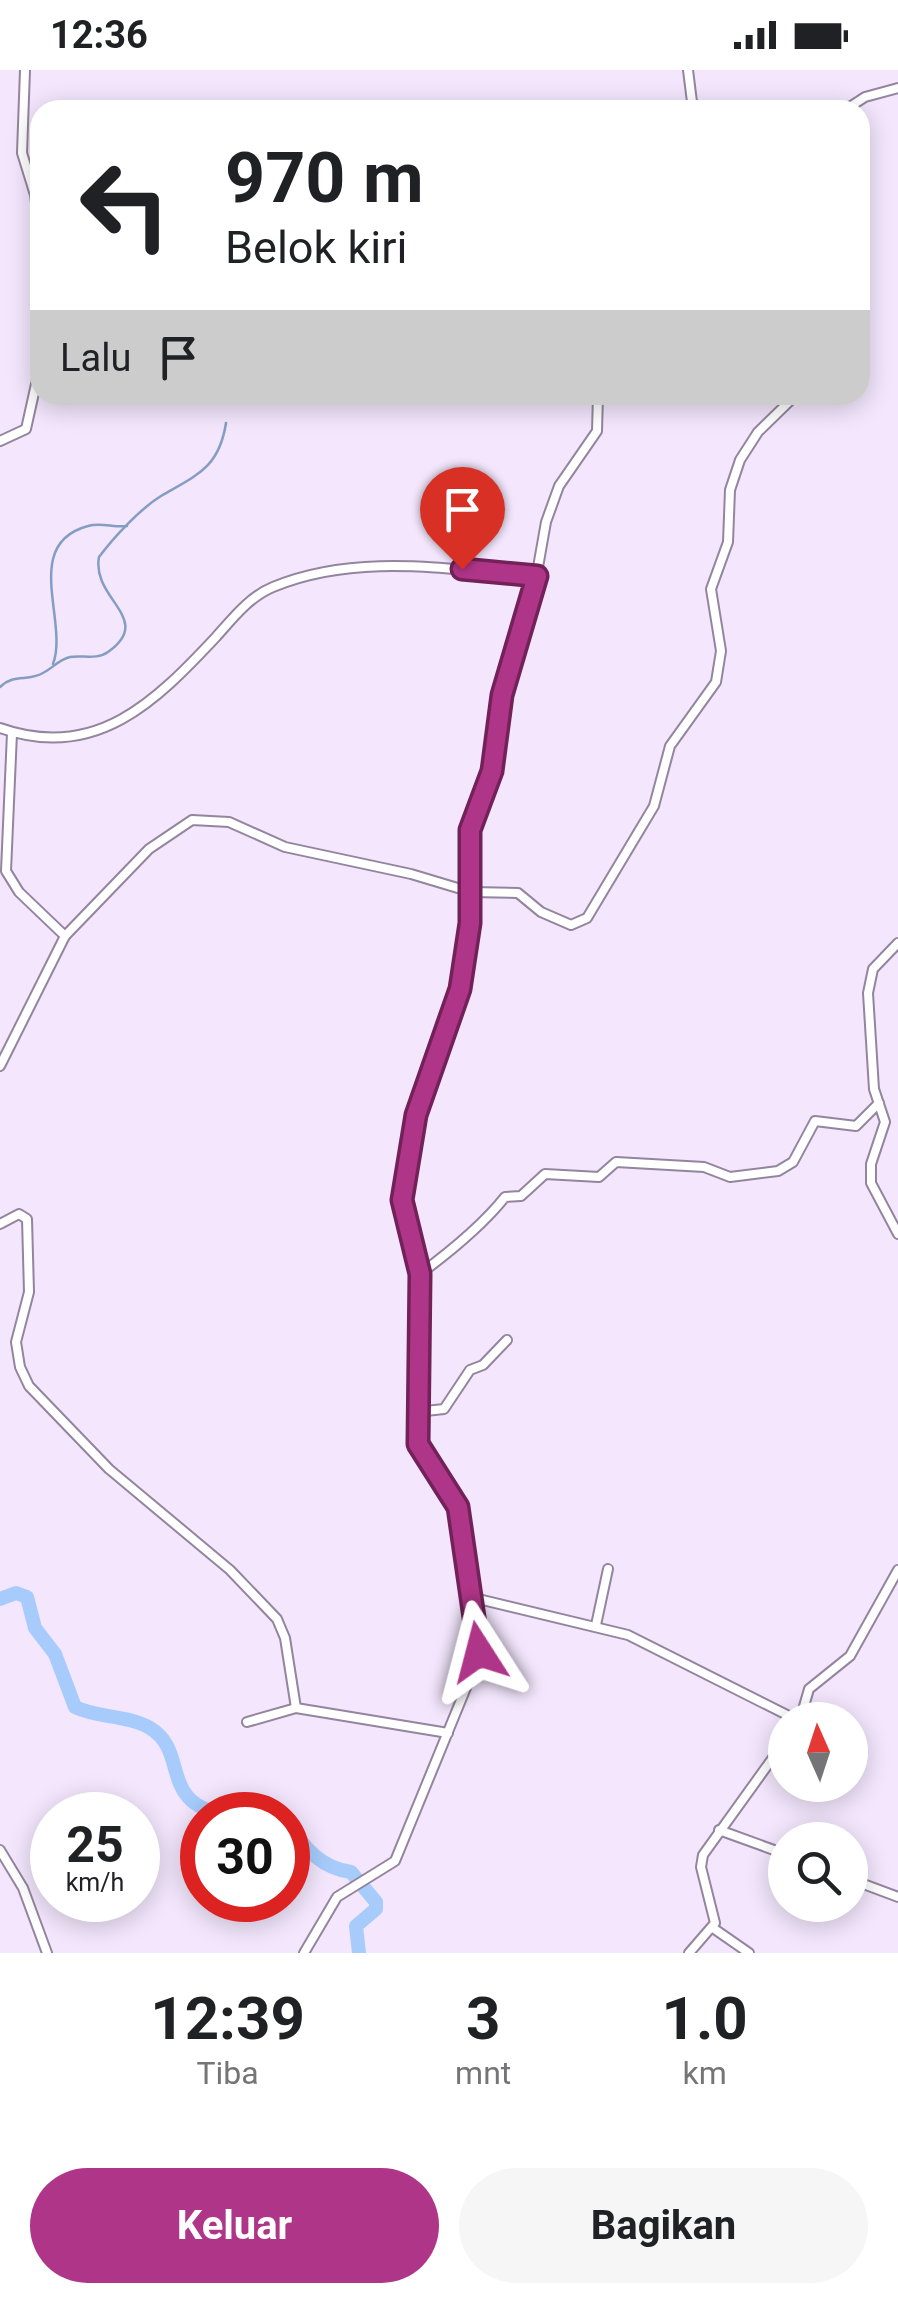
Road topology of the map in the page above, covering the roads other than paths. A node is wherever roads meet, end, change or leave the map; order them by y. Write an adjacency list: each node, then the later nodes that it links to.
1 (25, 70): 6 (street)
2 (688, 70): 4 (street)
3 (898, 88): 5 (street)
4 (692, 100)
5 (860, 100)
6 (30, 177)
7 (31, 405): 10 (street)
8 (598, 405): 11 (street)
9 (786, 405): 14 (street)
10 (0, 441)
11 (537, 576): 13 (street); 14 (street)
12 (0, 728): 13 (street)
13 (12, 732): 15 (street)
14 (471, 892): 15 (street); 21 (street)
15 (65, 936): 17 (street)
16 (898, 942): 18 (street)
17 (0, 1066)
18 (880, 1104): 20 (street); 21 (street)
19 (0, 1224): 30 (street)
20 (898, 1234)
21 (420, 1274): 23 (street)
22 (507, 1340): 23 (street)
23 (416, 1412): 26 (street)
24 (608, 1569): 27 (street)
25 (898, 1570): 28 (street)
26 (470, 1597): 27 (street); 32 (street)
27 (596, 1625): 29 (street)
28 (805, 1702)
29 (768, 1705)
30 (296, 1708): 31 (street); 32 (street)
31 (246, 1722)
32 (448, 1732): 40 (street)
33 (768, 1764): 34 (street)
34 (719, 1830): 35 (street); 39 (street)
35 (768, 1848)
36 (0, 1850): 41 (street)
37 (868, 1886): 38 (street)
38 (898, 1897)
39 (714, 1928): 44 (street); 45 (street)
40 (312, 1944): 42 (street); 43 (street)
41 (47, 1953)
42 (304, 1953)
43 (324, 1953)
44 (689, 1953)
45 (749, 1953)

